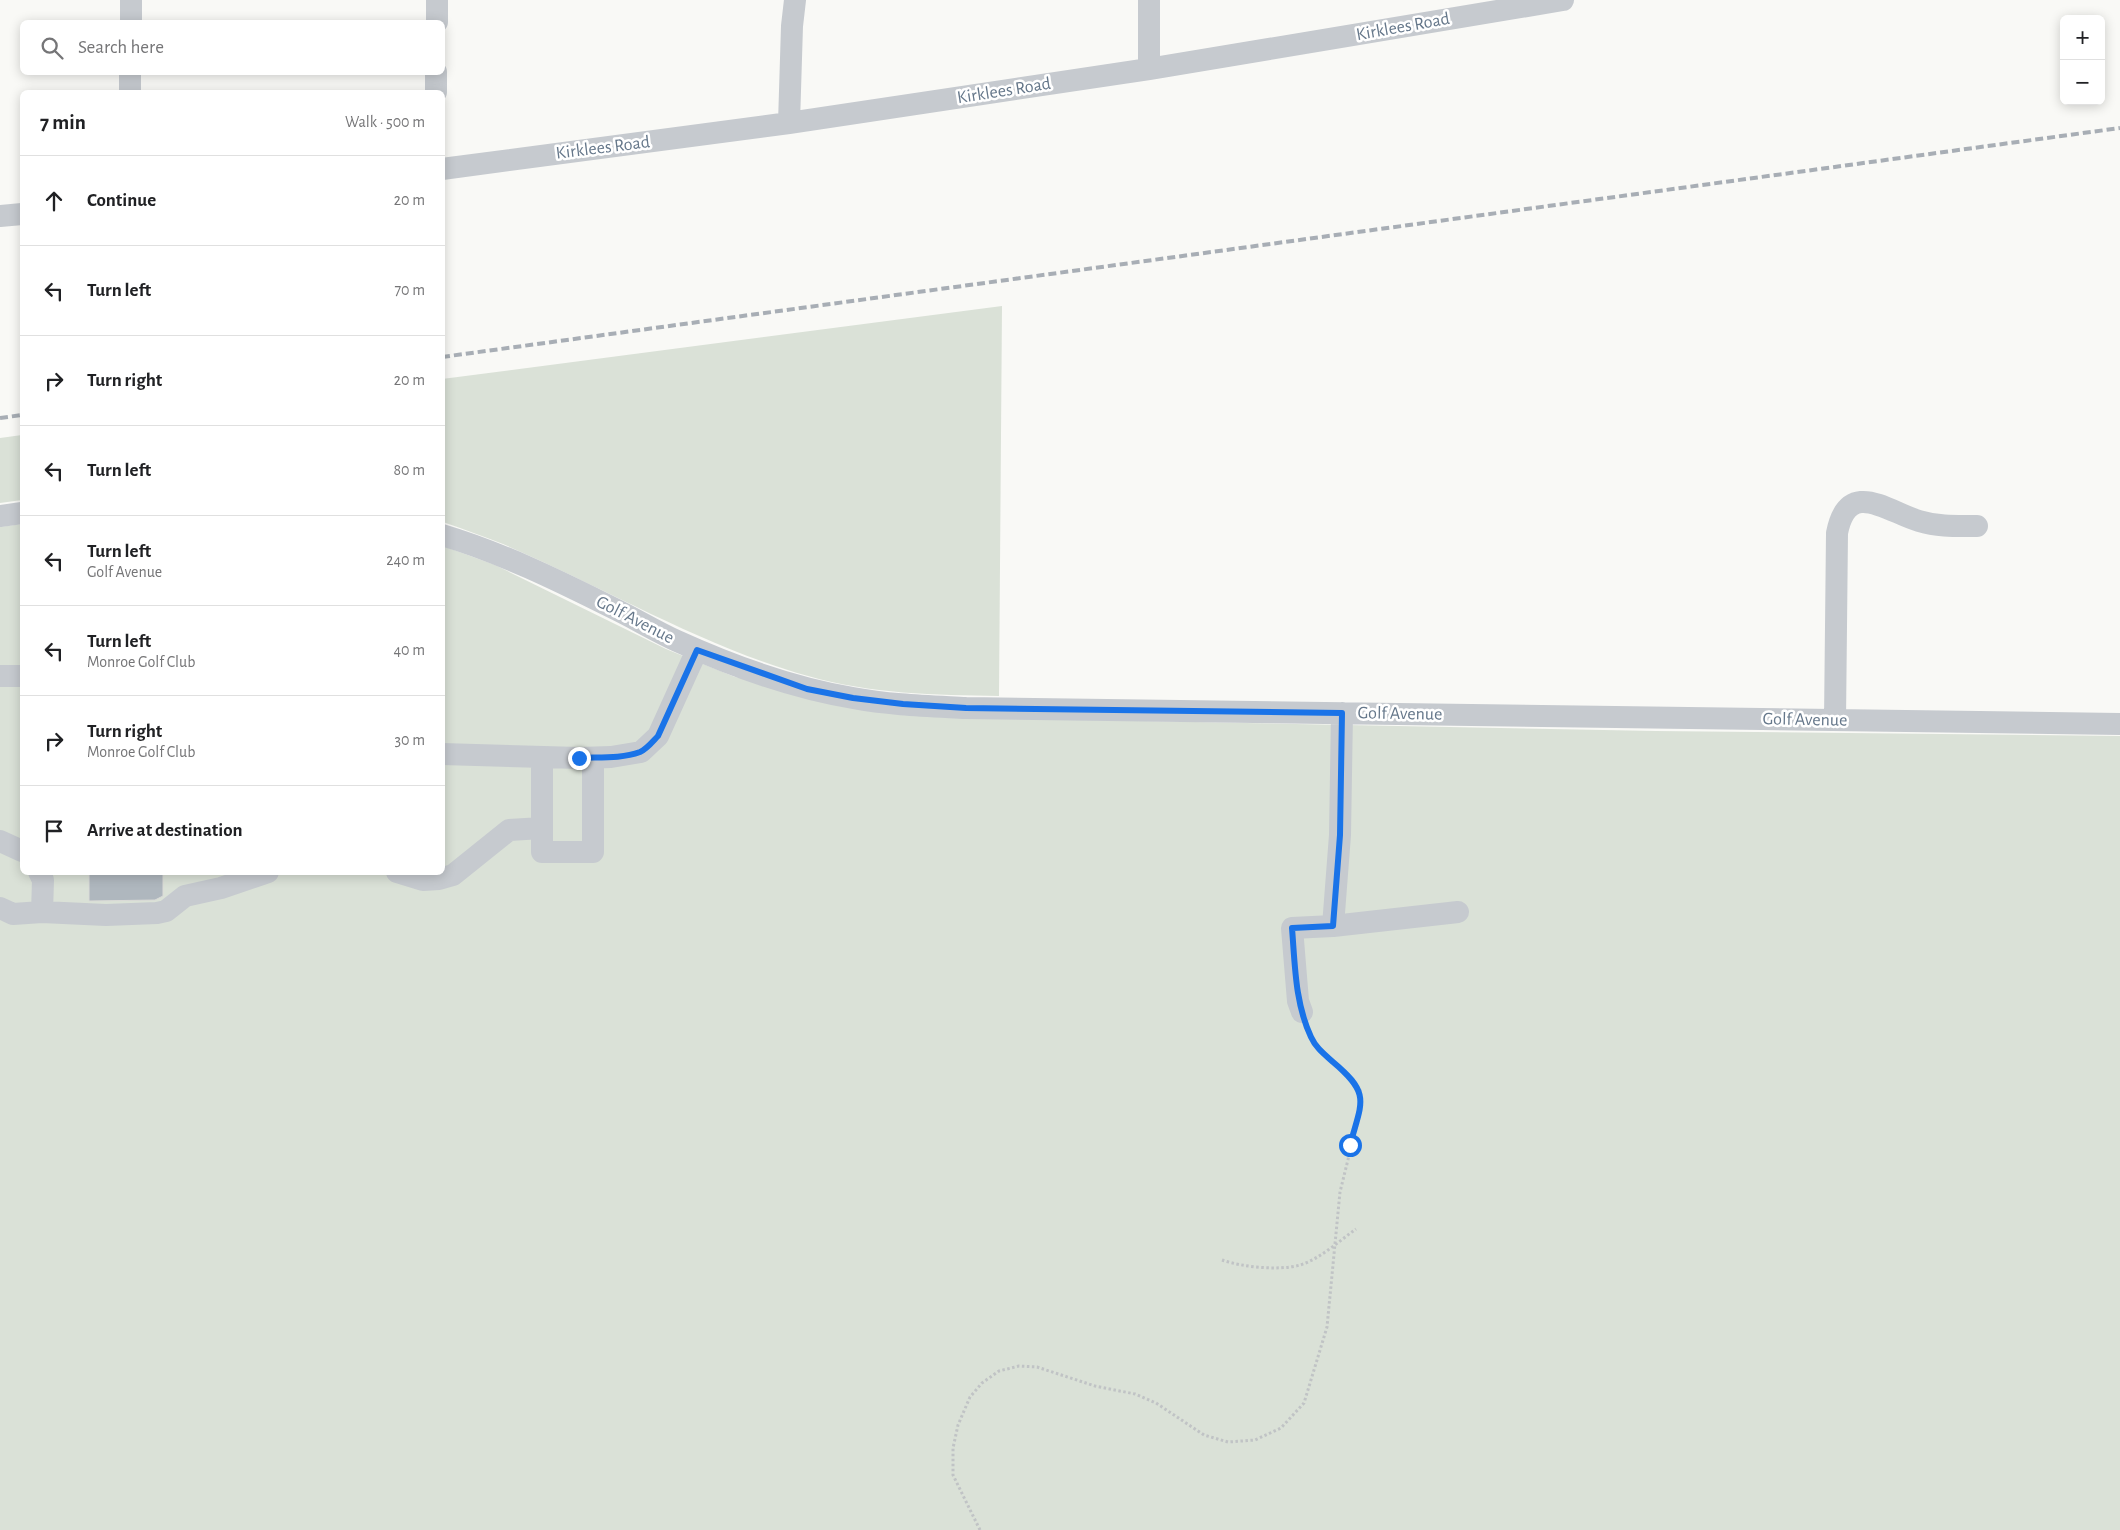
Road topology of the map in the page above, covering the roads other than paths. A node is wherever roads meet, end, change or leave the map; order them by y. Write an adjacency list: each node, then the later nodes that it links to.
1 (131, 0): 6 (street)
2 (437, 0): 7 (street)
3 (795, 0): 13 (street)
4 (1149, 0): 8 (street)
5 (1563, 0): 8 (street, Kirklees Road)
6 (130, 20)
7 (437, 20)
8 (1149, 69): 13 (street, Kirklees Road)
9 (130, 75): 11 (street)
10 (436, 75): 12 (street)
11 (130, 90)
12 (436, 90)
13 (789, 123): 14 (street, Kirklees Road)
14 (445, 169)
15 (20, 214): 16 (street)
16 (0, 216)
17 (20, 513): 18 (street)
18 (0, 516)
19 (1977, 526): 25 (street)
20 (445, 536): 21 (street, Golf Avenue)
21 (697, 650): 24 (street, Golf Avenue); 29 (street)
22 (0, 676): 23 (street)
23 (20, 676)
24 (1342, 713): 25 (street, Golf Avenue); 39 (street)
25 (1835, 720): 26 (street, Golf Avenue)
26 (2120, 724)
27 (445, 754): 28 (street)
28 (542, 758): 29 (street); 30 (street)
29 (593, 758): 30 (street)
30 (542, 828): 35 (street)
31 (0, 842): 32 (street)
32 (20, 850)
33 (40, 875): 37 (street)
34 (259, 875): 37 (street)
35 (407, 875)
36 (0, 908): 37 (street)
37 (42, 912)
38 (1458, 912): 39 (street)
39 (1333, 926): 40 (street)
40 (1302, 1012)

